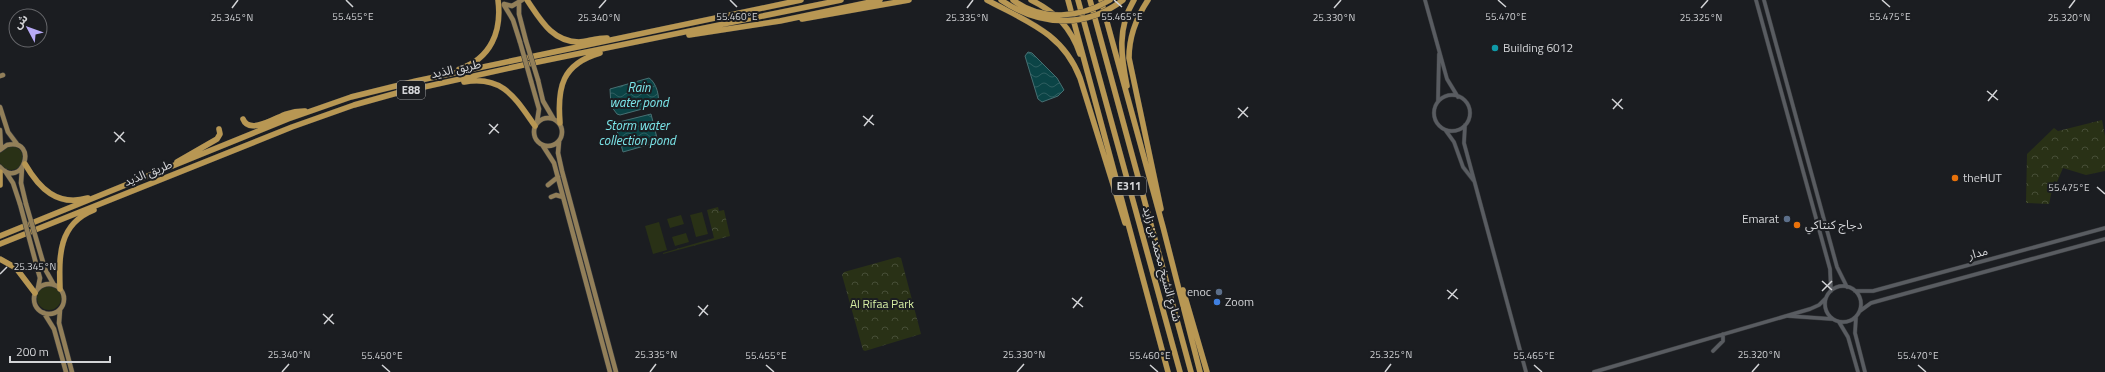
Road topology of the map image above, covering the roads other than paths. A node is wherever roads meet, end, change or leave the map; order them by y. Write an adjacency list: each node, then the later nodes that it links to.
1 (498, 0): 24 (main road); 31 (highway)
2 (527, 0): 27 (highway)
3 (788, 0): 25 (highway)
4 (801, 0): 25 (highway, طريق الذيد / E88)
5 (842, 0): 28 (highway, طريق الذيد / E88)
6 (880, 0): 26 (highway)
7 (909, 0): 26 (highway)
8 (986, 0): 66 (highway)
9 (1001, 0): 16 (highway, bridge)
10 (1013, 0): 15 (highway, bridge)
11 (1068, 0): 33 (highway)
12 (1078, 0): 95 (highway, شارع الشيخ محمد بن زايد / E311)
13 (1090, 0): 96 (highway, شارع الشيخ محمد بن زايد / E311)
14 (1100, 0): 40 (highway)
15 (1110, 0)
16 (1123, 0)
17 (1134, 0): 40 (highway)
18 (1148, 0): 63 (highway)
19 (1426, 0): 30 (street)
20 (1756, 0): 76 (street)
21 (1764, 0): 72 (street)
22 (520, 1): 24 (main road); 38 (main road, bridge)
23 (1033, 1): 33 (highway)
24 (504, 5): 42 (main road, bridge)
25 (770, 5): 27 (highway, طريق الذيد / E88)
26 (780, 22): 28 (highway)
27 (613, 39): 31 (highway, طريق الذيد / E88)
28 (643, 41): 29 (highway, طريق الذيد / E88)
29 (614, 47): 32 (highway, طريق الذيد / E88); 41 (highway)
30 (1440, 53): 34 (street); 35 (street)
31 (438, 76): 37 (highway, طريق الذيد / E88)
32 (440, 84): 42 (highway); 57 (highway, طريق الذيد / E88)
33 (1091, 89): 66 (highway)
34 (1458, 97): 35 (street); 43 (street)
35 (1438, 102): 46 (street)
36 (0, 107): 48 (main road)
37 (309, 111): 39 (highway); 53 (highway, طريق الذيد / E88)
38 (553, 118): 41 (main road); 42 (main road)
39 (242, 119)
40 (1134, 120): 63 (highway)
41 (560, 123): 47 (main road)
42 (536, 124): 49 (main road)
43 (1465, 125): 46 (street); 58 (street)
44 (219, 129): 53 (highway)
45 (0, 130): 50 (main road)
46 (1445, 130): 58 (street)
47 (558, 142): 49 (main road); 86 (main road)
48 (18, 146): 50 (main road); 51 (main road)
49 (543, 146): 56 (main road)
50 (0, 149)
51 (23, 166): 54 (highway); 55 (main road); 71 (main road, bridge)
52 (0, 167): 55 (main road)
53 (172, 167): 54 (highway, طريق الذيد / E88)
54 (163, 170): 65 (highway, طريق الذيد / E88)
55 (2, 172): 60 (highway); 74 (main road, bridge)
56 (558, 177): 59 (main road); 62 (main road)
57 (166, 178): 68 (highway, طريق الذيد / E88); 73 (highway)
58 (1474, 182): 89 (street)
59 (548, 184)
60 (0, 185)
61 (551, 197): 62 (main road)
62 (563, 197): 79 (main road)
63 (1163, 227): 70 (highway)
64 (2105, 228): 75 (street, مدار)
65 (0, 236)
66 (1132, 239): 94 (highway)
67 (2105, 239): 80 (street, مدار)
68 (0, 244)
69 (0, 259): 74 (highway)
70 (1177, 279): 97 (highway); 98 (highway)
71 (54, 285): 73 (main road); 74 (main road)
72 (1847, 287): 75 (street); 76 (street)
73 (60, 289): 78 (main road)
74 (37, 291): 81 (main road)
75 (1855, 291): 80 (street)
76 (1831, 292): 77 (street)
77 (1826, 298): 83 (street); 84 (street)
78 (61, 308): 81 (main road); 91 (main road)
79 (593, 311): 86 (main road); 92 (main road)
80 (1860, 311): 82 (street)
81 (44, 313): 90 (main road)
82 (1856, 317): 85 (street); 101 (street)
83 (1832, 319): 84 (street); 85 (street)
84 (1772, 320): 87 (street)
85 (1838, 322): 100 (street)
86 (604, 326): 93 (main road)
87 (1724, 334): 88 (street); 99 (street)
88 (1713, 351)
89 (1526, 370)
90 (66, 372)
91 (72, 372)
92 (610, 372)
93 (616, 372)
94 (1168, 372)
95 (1180, 372)
96 (1191, 372)
97 (1200, 372)
98 (1207, 372)
99 (1594, 372)
100 (1858, 372)
101 (1865, 372)

